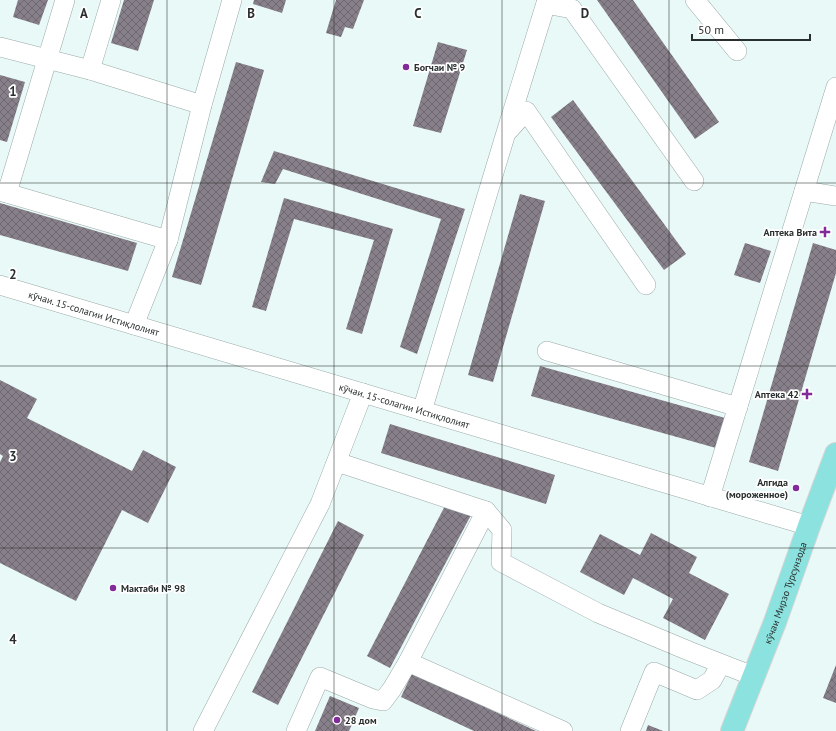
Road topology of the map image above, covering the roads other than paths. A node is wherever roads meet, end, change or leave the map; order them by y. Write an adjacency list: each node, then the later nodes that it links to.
1 (65, 0): 8 (street)
2 (111, 0): 9 (street)
3 (232, 0): 11 (street)
4 (695, 0): 7 (street)
5 (547, 2): 12 (street); 13 (street)
6 (0, 47): 8 (street)
7 (737, 51)
8 (48, 59): 9 (street); 15 (street)
9 (90, 70): 11 (street)
10 (836, 87): 14 (street)
11 (202, 106): 17 (street)
12 (505, 136): 18 (street); 24 (street)
13 (694, 181)
14 (804, 191): 16 (street); 23 (street)
15 (3, 192): 17 (street)
16 (836, 196)
17 (168, 240): 20 (street)
18 (646, 285)
19 (0, 286): 20 (street, кӯчаи. 15-солагии Истиқлолият)
20 (134, 325): 22 (street, кӯчаи. 15-солагии Истиқлолият)
21 (547, 351): 23 (street)
22 (363, 393): 24 (street, кӯчаи. 15-солагии Истиқлолият); 26 (street)
23 (738, 407): 27 (street)
24 (422, 411): 27 (street, кӯчаи. 15-солагии Истиқлолият)
25 (836, 454): 29 (main road, кӯчаи Мирзо Турсунзода)
26 (336, 462): 28 (street); 33 (street)
27 (710, 497): 29 (street, кӯчаи. 15-солагии Истиқлолият)
28 (486, 512): 30 (street); 31 (street)
29 (809, 526): 32 (main road, кӯчаи Мирзо Турсунзода)
30 (408, 662): 34 (street); 35 (street)
31 (721, 664): 32 (street); 36 (street)
32 (753, 676): 37 (main road, кӯчаи Мирзо Турсунзода)
33 (203, 731)
34 (296, 731)
35 (563, 731)
36 (630, 731)
37 (732, 731)

